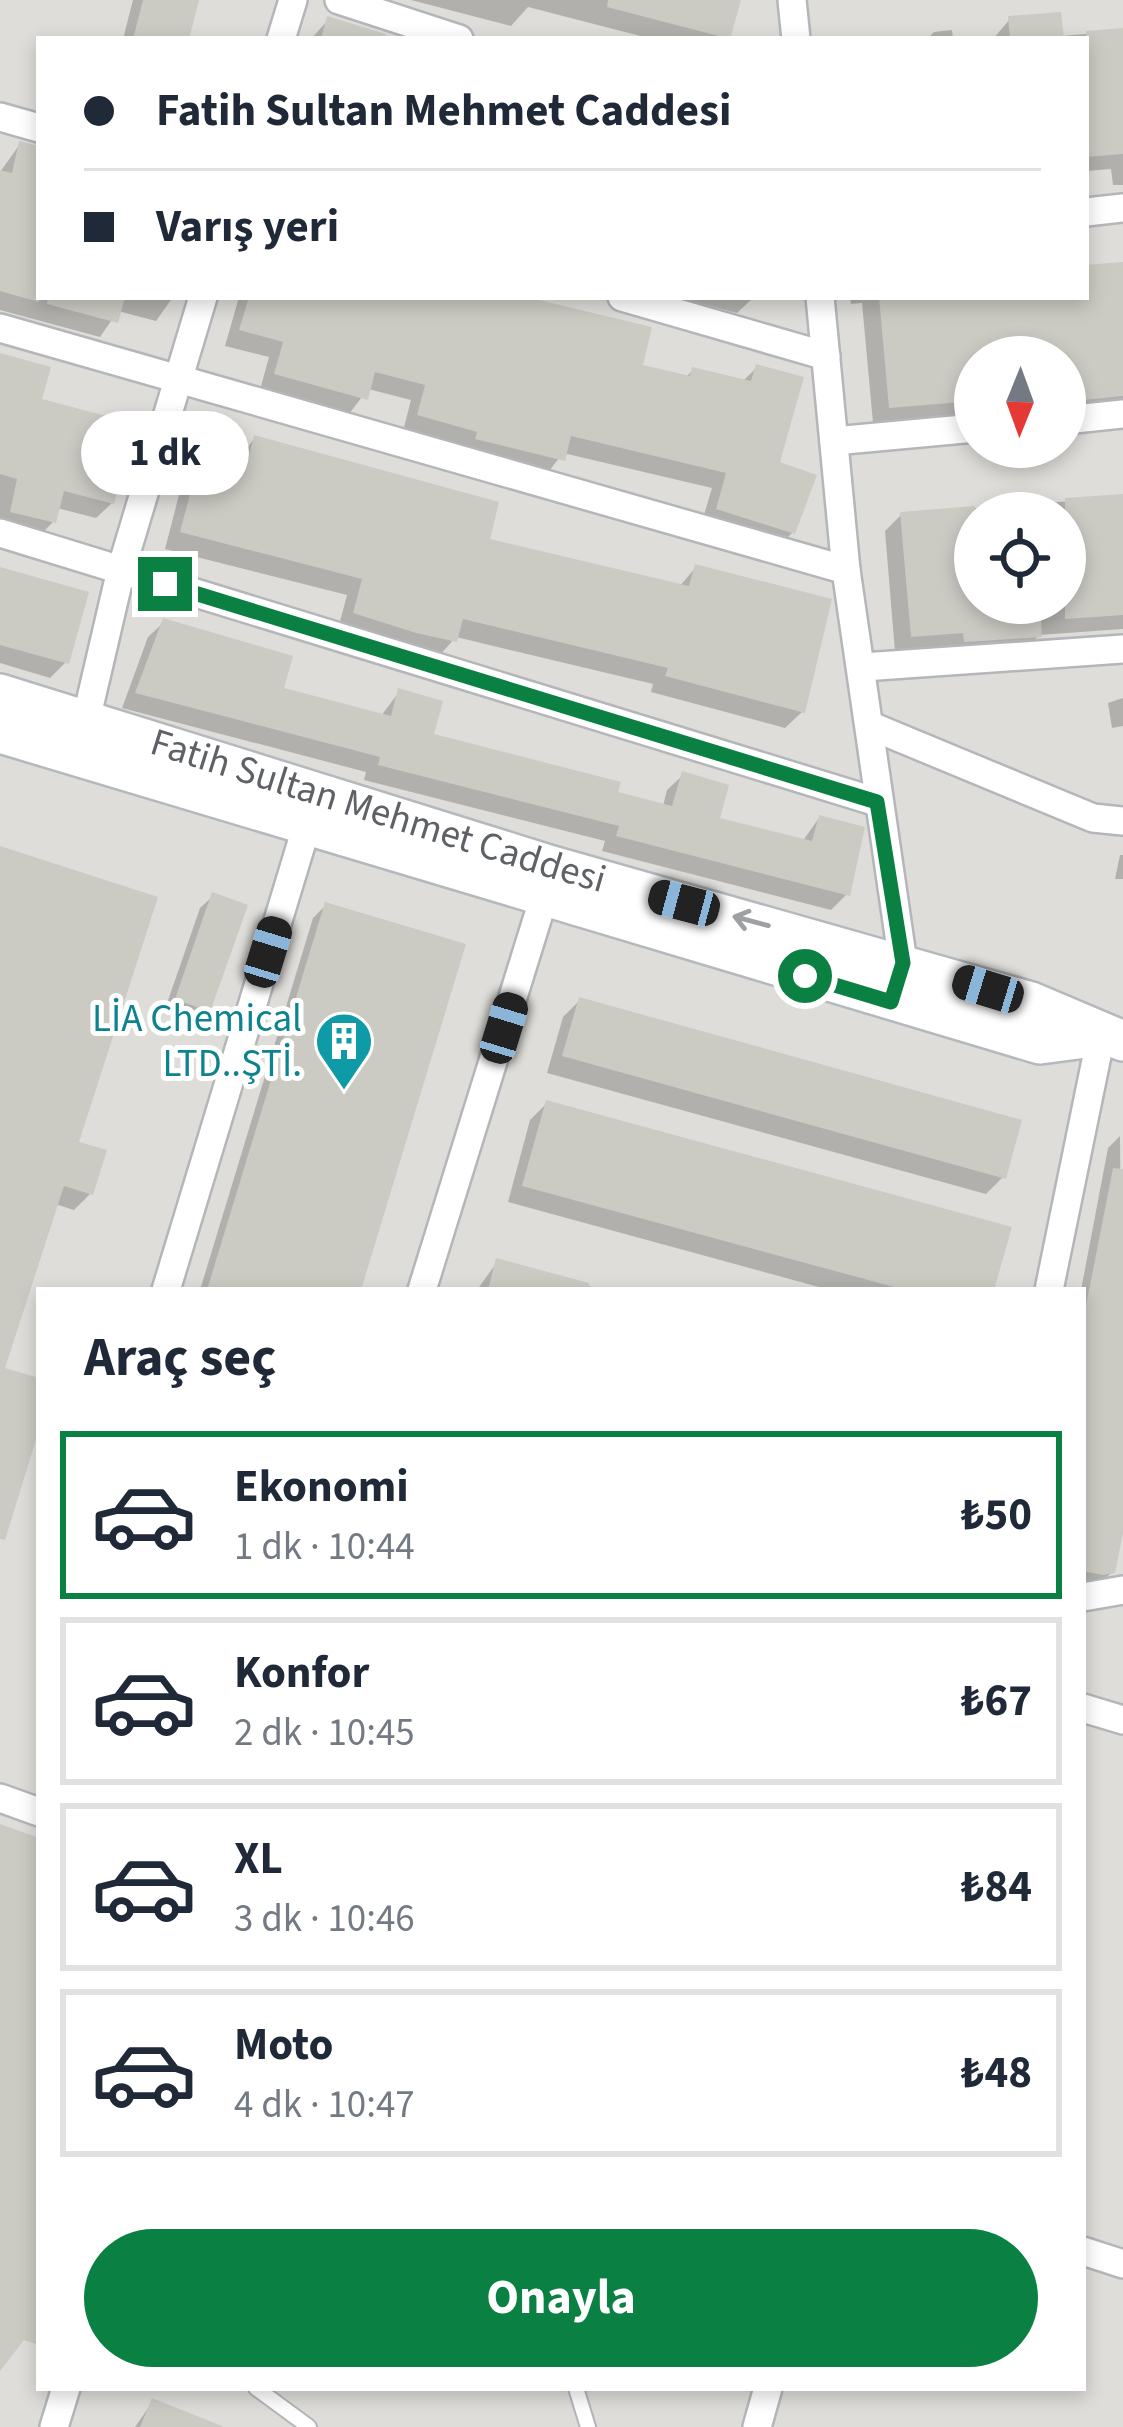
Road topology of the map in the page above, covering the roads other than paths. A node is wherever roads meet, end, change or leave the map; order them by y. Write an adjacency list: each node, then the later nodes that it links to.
1 (293, 0): 4 (street)
2 (339, 0): 5 (street)
3 (792, 0): 6 (street)
4 (282, 36)
5 (450, 36)
6 (796, 36)
7 (0, 117): 8 (street)
8 (36, 127)
9 (1123, 208): 10 (street)
10 (1089, 212)
11 (202, 300): 16 (street)
12 (632, 300): 15 (street)
13 (820, 300): 15 (street)
14 (0, 328): 16 (street)
15 (826, 356): 20 (street)
16 (178, 379): 22 (street); 23 (street)
17 (1123, 414): 18 (street)
18 (1086, 417)
19 (954, 430): 20 (street)
20 (834, 441): 23 (street)
21 (0, 532): 22 (street)
22 (121, 570): 29 (street); 30 (street)
23 (846, 570): 25 (street)
24 (1123, 649): 25 (street)
25 (863, 668): 27 (street)
26 (0, 694): 29 (main road, Fatih Sultan Mehmet Caddesi)
27 (871, 726): 30 (street); 31 (street)
28 (0, 733): 29 (main road, Fatih Sultan Mehmet Caddesi)
29 (82, 738): 32 (main road, Fatih Sultan Mehmet Caddesi); 33 (main road, Fatih Sultan Mehmet Caddesi)
30 (877, 802): 34 (street)
31 (1123, 821)
32 (307, 825): 33 (main road, Fatih Sultan Mehmet Caddesi); 37 (street)
33 (548, 882): 34 (main road, Fatih Sultan Mehmet Caddesi, one-way to 33); 35 (main road, Fatih Sultan Mehmet Caddesi); 38 (street)
34 (903, 963): 35 (main road); 36 (main road, Fatih Sultan Mehmet Caddesi)
35 (891, 1002): 36 (main road, Fatih Sultan Mehmet Caddesi)
36 (1112, 1038): 39 (street)
37 (167, 1287)
38 (423, 1287)
39 (1050, 1287)
40 (1123, 1590): 41 (street)
41 (1086, 1596)
42 (1086, 1709): 43 (street)
43 (1123, 1720)
44 (0, 1798): 45 (street)
45 (36, 1811)
46 (1086, 2252): 47 (street)
47 (1123, 2264)
48 (65, 2391): 52 (street)
49 (260, 2391): 53 (lane)
50 (577, 2391): 54 (lane)
51 (767, 2391): 55 (street)
52 (54, 2427)
53 (309, 2427)
54 (588, 2427)
55 (757, 2427)

